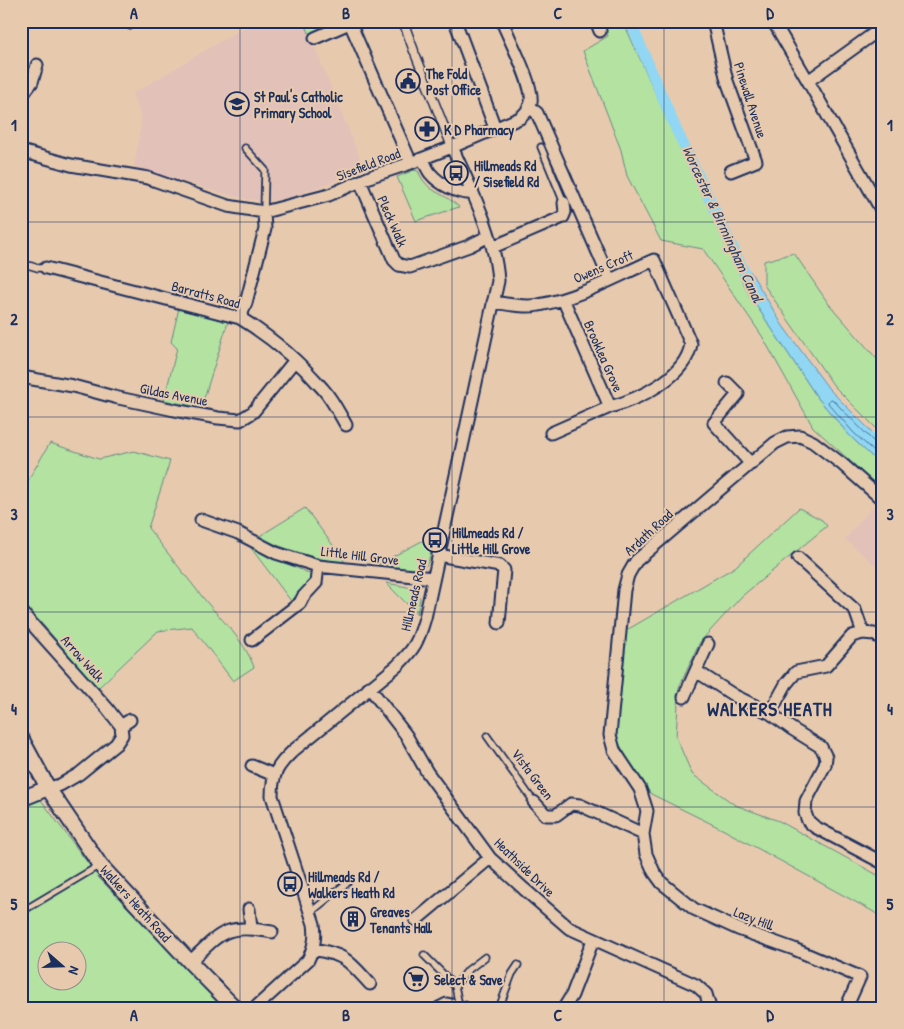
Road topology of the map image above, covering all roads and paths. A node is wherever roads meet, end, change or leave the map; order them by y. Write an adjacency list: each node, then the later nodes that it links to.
1 (403, 21): 16 (street)
2 (455, 21): 13 (street)
3 (502, 21): 12 (street)
4 (713, 21): 20 (street, Pinewall Avenue)
5 (773, 21): 10 (street)
6 (352, 22): 8 (street); 19 (street)
7 (883, 27): 10 (street)
8 (315, 38)
9 (37, 65): 11 (street)
10 (808, 81): 25 (street)
11 (22, 94)
12 (529, 107): 13 (street, Sisefield Road); 30 (street)
13 (495, 128): 16 (street, Sisefield Road)
14 (541, 147): 23 (lane)
15 (245, 148): 24 (lane)
16 (452, 148): 18 (street, Sisefield Road); 22 (street, Hillmeads Road)
17 (21, 151): 24 (street, Sisefield Road)
18 (423, 159): 19 (street, Sisefield Road); 22 (street)
19 (411, 163): 21 (street, Sisefield Road)
20 (731, 171)
21 (360, 181): 24 (street, Sisefield Road); 26 (street, Pleck Walk)
22 (473, 193): 26 (street, Hillmeads Road)
23 (564, 204): 26 (street)
24 (264, 212): 33 (street)
25 (883, 213)
26 (491, 241): 32 (street, Hillmeads Road)
27 (654, 260): 30 (street, Owens Croft); 37 (street, Brooklea Grove)
28 (21, 263): 29 (lane)
29 (46, 268): 33 (street, Barratts Road)
30 (610, 280): 31 (street, Owens Croft)
31 (563, 299): 32 (street, Owens Croft); 37 (street, Brooklea Grove)
32 (493, 302): 43 (street, Hillmeads Road)
33 (240, 318): 34 (street, Barratts Road)
34 (295, 360): 35 (street, Gildas Avenue); 38 (street, Barratts Road)
35 (21, 377)
36 (727, 383): 40 (street)
37 (610, 406): 39 (street)
38 (346, 425)
39 (551, 433)
40 (750, 464): 41 (street, Ardath Road); 64 (street, Ardath Road)
41 (883, 500)
42 (201, 520): 45 (street, Little Hill Grove)
43 (438, 555): 46 (street, Hillmeads Road); 48 (street)
44 (798, 558): 49 (street)
45 (318, 566): 46 (street, Little Hill Grove); 50 (street)
46 (433, 578): 54 (street, Hillmeads Road)
47 (21, 612): 61 (street, Arrow Walk)
48 (499, 623)
49 (863, 633): 51 (street); 56 (street)
50 (252, 640)
51 (883, 640)
52 (708, 644): 53 (street)
53 (696, 671): 55 (street); 56 (street)
54 (369, 687): 60 (street, Hillmeads Road); 65 (street, Heathside Drive)
55 (684, 697)
56 (770, 713): 66 (street)
57 (487, 736): 63 (lane, Vista Green)
58 (21, 738): 61 (street, Walkers Heath Road)
59 (252, 766): 60 (street)
60 (274, 775): 71 (street)
61 (48, 788): 62 (street); 67 (street, Walkers Heath Road)
62 (21, 799)
63 (534, 802): 64 (street, Vista Green)
64 (643, 834): 90 (street, Lazy Hill)
65 (490, 858): 72 (street); 75 (street, Heathside Drive)
66 (883, 863)
67 (100, 865): 70 (lane); 79 (street, Walkers Heath Road)
68 (348, 882): 71 (lane)
69 (250, 909): 73 (street)
70 (21, 912)
71 (311, 912): 76 (street)
72 (416, 920)
73 (251, 928): 74 (street); 79 (street)
74 (272, 932)
75 (593, 940): 88 (street); 89 (street, Heathside Drive)
76 (313, 949): 81 (street); 85 (street)
77 (424, 955): 82 (lane)
78 (484, 957): 82 (lane)
79 (190, 962): 84 (street, Walkers Heath Road)
80 (518, 965): 87 (lane)
81 (370, 984)
82 (455, 986): 83 (lane)
83 (462, 1007): 86 (street)
84 (235, 1008)
85 (255, 1008)
86 (439, 1008)
87 (499, 1008)
88 (564, 1008)
89 (710, 1008)
90 (846, 1008)

